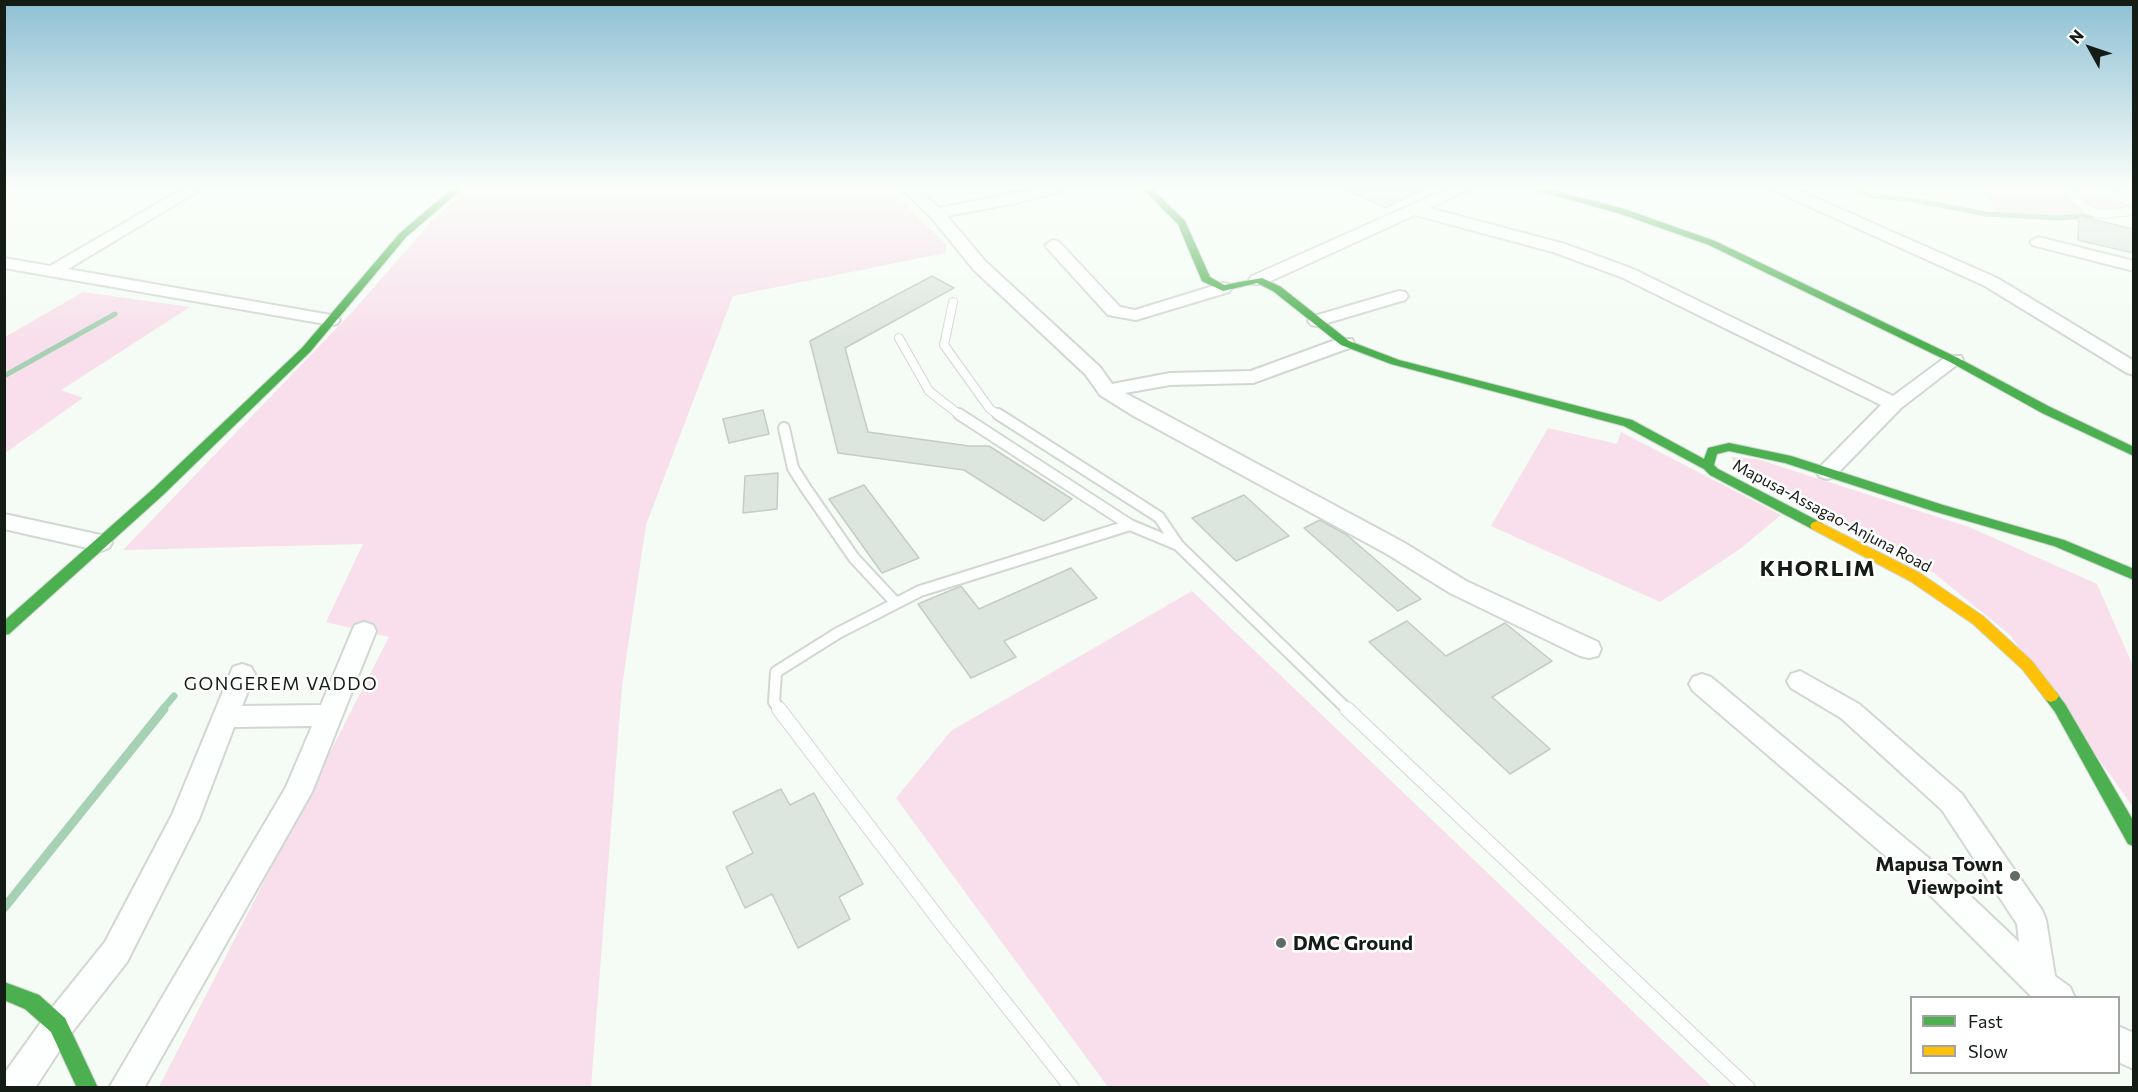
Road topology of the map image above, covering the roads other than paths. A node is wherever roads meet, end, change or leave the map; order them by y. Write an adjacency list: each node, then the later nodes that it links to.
1 (108, 239): 13 (street)
2 (400, 239): 18 (street)
3 (957, 239): 24 (street)
4 (1189, 239): 15 (street)
5 (1348, 239): 14 (street)
6 (1525, 239): 25 (street)
7 (1701, 239): 22 (street)
8 (1898, 239): 23 (street)
9 (2038, 242): 12 (street)
10 (1053, 245): 15 (street)
11 (4, 263): 13 (street)
12 (2133, 266)
13 (53, 271): 18 (street)
14 (1258, 280): 15 (street); 19 (street)
15 (1223, 288)
16 (1399, 296): 19 (street)
17 (953, 302): 33 (lane)
18 (331, 320): 32 (street)
19 (1317, 321): 21 (street)
20 (899, 338): 31 (lane)
21 (1345, 343): 24 (street); 28 (street)
22 (1954, 360): 25 (street); 27 (street)
23 (2133, 369)
24 (1107, 391): 38 (street)
25 (1894, 404): 29 (street)
26 (784, 428): 35 (lane)
27 (2133, 452)
28 (1708, 466): 29 (street, Mapusa-Assagao-Anjuna Road); 44 (street, Mapusa-Assagao-Anjuna Road)
29 (1827, 472): 34 (street, Mapusa-Assagao-Anjuna Road)
30 (4, 521): 32 (street)
31 (1130, 525): 33 (lane); 35 (lane)
32 (101, 543): 36 (street)
33 (1178, 545): 54 (lane)
34 (2133, 575)
35 (896, 603): 53 (lane)
36 (4, 630)
37 (364, 631): 42 (street)
38 (1589, 649)
39 (242, 674): 43 (street)
40 (1800, 681): 46 (street)
41 (1702, 684): 46 (street)
42 (329, 715): 43 (street); 52 (street)
43 (225, 717): 47 (street)
44 (2133, 839)
45 (4, 991): 47 (street)
46 (2050, 991)
47 (58, 1025): 50 (street); 51 (street)
48 (2120, 1043): 49 (street)
49 (2133, 1053)
50 (15, 1088)
51 (88, 1088)
52 (125, 1088)
53 (1072, 1088)
54 (1748, 1088)

